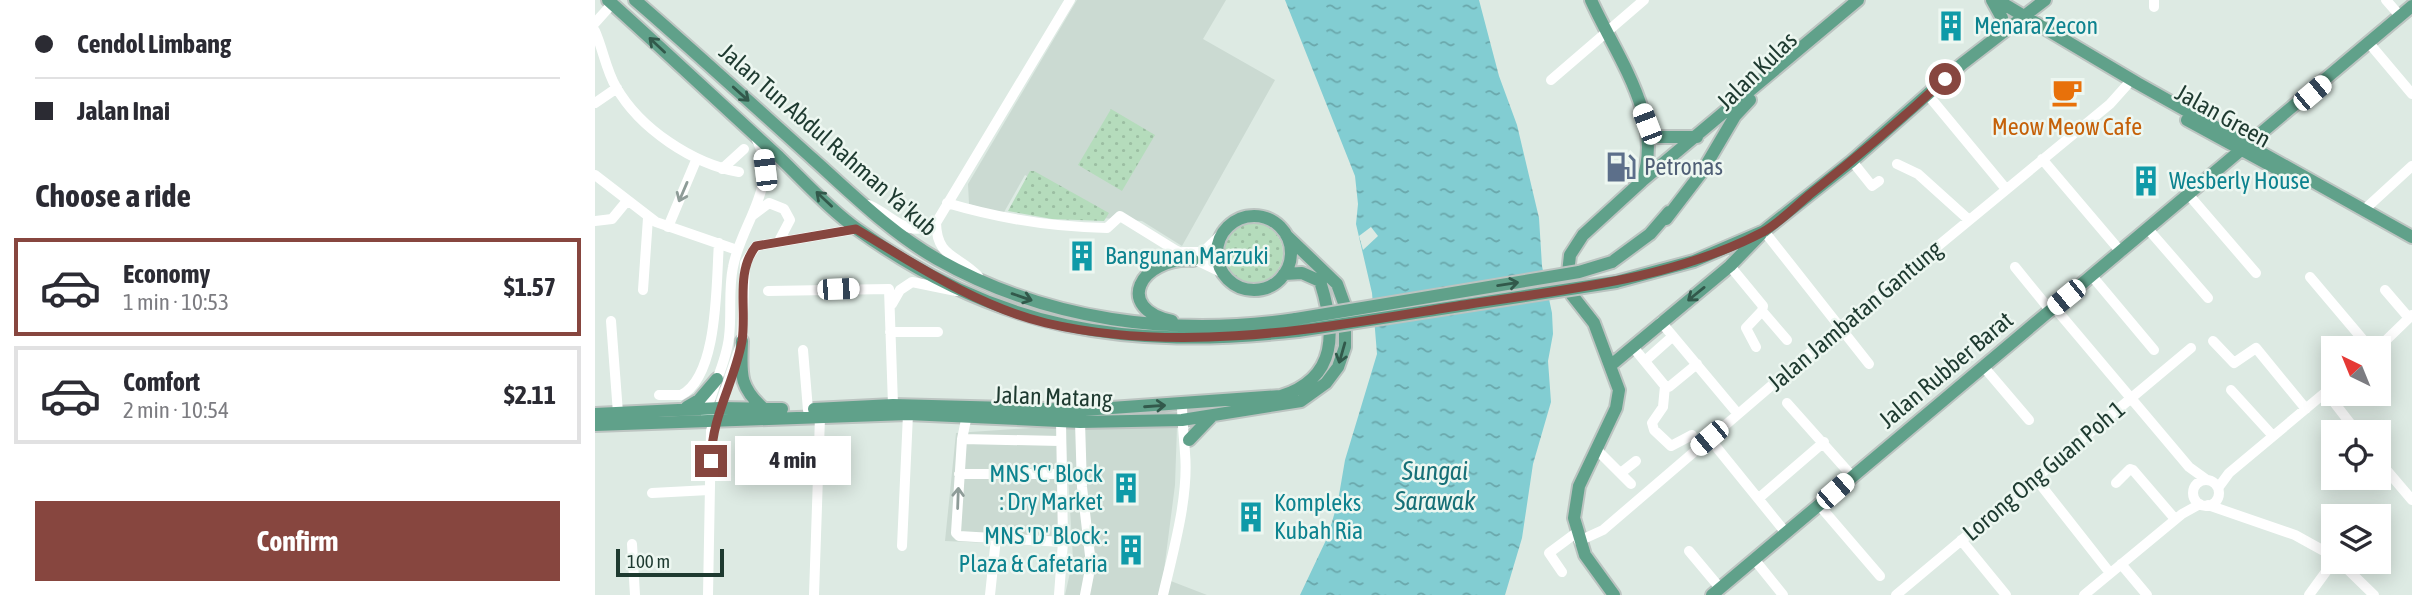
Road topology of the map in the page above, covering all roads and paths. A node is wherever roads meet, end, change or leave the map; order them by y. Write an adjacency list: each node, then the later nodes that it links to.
1 (635, 0): 45 (main road, Jalan Tun Abdul Rahman Ya'kub, one-way to 45)
2 (1070, 0): 47 (street)
3 (1591, 0): 18 (main road)
4 (1644, 0): 18 (street)
5 (1858, 0): 26 (main road, Jalan Kulas)
6 (1867, 0): 51 (main road, Jalan Kulas)
7 (1991, 0): 19 (main road)
8 (1997, 0): 13 (main road, Jalan Green)
9 (2045, 0): 13 (main road)
10 (2386, 0): 14 (street)
11 (610, 2): 15 (street); 28 (main road, Jalan Tun Abdul Rahman Ya'kub, one-way to 11)
12 (2412, 6): 14 (main road, Jalan Rubber Barat)
13 (2024, 15): 16 (main road); 31 (main road, Jalan Green)
14 (2400, 16): 20 (main road, Jalan Rubber Barat)
15 (595, 23)
16 (2013, 25): 19 (main road); 22 (main road, Jalan Green)
17 (595, 31): 23 (street)
18 (1606, 33): 21 (street); 29 (main road)
19 (1993, 39): 25 (main road)
20 (2369, 43): 24 (street); 31 (main road, Jalan Rubber Barat)
21 (1551, 80)
22 (2127, 85): 31 (main road, Jalan Green); 34 (street, Jalan Jambatan Gantung)
23 (617, 88): 27 (street); 33 (street)
24 (2412, 94)
25 (1928, 95): 35 (main road); 43 (street)
26 (1742, 97): 30 (main road, Jalan Kulas); 51 (main road, Jalan Kulas)
27 (595, 103)
28 (753, 133): 49 (street); 56 (main road, Jalan Tun Abdul Rahman Ya'kub, one-way to 28)
29 (1649, 134): 30 (main road); 41 (main road)
30 (1698, 137): 41 (main road, Jalan Kulas)
31 (2246, 148): 44 (main road, Jalan Rubber Barat); 48 (main road, Jalan Green); 64 (main road, Jalan Green)
32 (744, 149): 38 (street)
33 (697, 158): 38 (street); 55 (street, one-way to 55)
34 (2042, 159): 43 (street, Jalan Jambatan Gantung); 67 (street)
35 (1852, 161): 42 (street); 58 (main road)
36 (1897, 164): 52 (street)
37 (2412, 166): 48 (street)
38 (722, 169): 39 (street)
39 (739, 172)
40 (595, 175): 46 (street)
41 (1642, 181): 107 (main road, Jalan Kulas)
42 (1879, 181)
43 (2006, 189): 52 (street, Jalan Jambatan Gantung)
44 (2188, 194): 57 (main road, Jalan Rubber Barat); 73 (street)
45 (860, 201): 54 (street); 76 (main road, Jalan Tun Abdul Rahman Ya'kub)
46 (626, 202): 50 (street); 53 (street)
47 (947, 203): 54 (street); 66 (street)
48 (2364, 209): 61 (main road, Jalan Green)
49 (753, 215): 62 (street); 65 (street)
50 (648, 218): 55 (street); 77 (street)
51 (1666, 219): 88 (main road, Jalan Kulas, one-way to 51, bridge)
52 (1969, 220): 90 (street, Jalan Jambatan Gantung)
53 (595, 221)
54 (936, 223): 76 (street)
55 (668, 227): 63 (street)
56 (856, 229): 62 (street); 78 (main road, Jalan Tun Abdul Rahman Ya'kub)
57 (2148, 229): 67 (main road, Jalan Rubber Barat); 81 (street)
58 (1764, 231): 69 (main road); 88 (main road, bridge); 90 (street)
59 (1221, 235): 60 (main road); 66 (street); 71 (main road)
60 (1286, 235): 72 (main road); 128 (main road, one-way to 128)
61 (2412, 237)
62 (781, 239): 97 (street)
63 (719, 243): 65 (street); 112 (street)
64 (2412, 247)
65 (737, 250): 109 (street)
66 (1175, 250): 68 (street)
67 (2121, 251): 74 (main road, Jalan Rubber Barat)
68 (1193, 260): 71 (street); 89 (main road)
69 (1730, 266): 84 (street); 87 (main road, one-way to 87)
70 (2015, 267): 82 (street)
71 (1223, 273): 72 (main road)
72 (1284, 274): 116 (main road, Jalan Matang)
73 (2256, 274)
74 (2092, 276): 82 (main road, Jalan Rubber Barat); 103 (street)
75 (2310, 278): 94 (street)
76 (983, 282): 89 (main road, Jalan Tun Abdul Rahman Ya'kub, one-way to 89)
77 (642, 290)
78 (958, 290): 83 (street); 88 (main road, Jalan Tun Abdul Rahman Ya'kub)
79 (2385, 290): 85 (street)
80 (768, 292): 83 (street)
81 (2209, 298)
82 (2052, 308): 108 (main road, Jalan Rubber Barat); 114 (street)
83 (890, 311): 91 (street)
84 (1762, 311): 96 (street); 100 (street)
85 (2411, 319): 95 (street)
86 (611, 321): 122 (street)
87 (1661, 322): 93 (street); 99 (main road)
88 (1297, 325): 89 (main road, Jalan Tun Abdul Rahman Ya'kub)
89 (1198, 326)
90 (1841, 326): 106 (street); 126 (street, Jalan Jambatan Gantung)
91 (890, 332): 92 (street); 117 (street)
92 (938, 332)
93 (1673, 336): 104 (street); 105 (street)
94 (2360, 336)
95 (2391, 336)
96 (1787, 340)
97 (742, 341): 119 (main road); 123 (street)
98 (2213, 341): 120 (street)
99 (1633, 346): 104 (street); 107 (main road)
100 (1756, 347)
101 (2191, 348): 114 (street, Lorong Ong Guan Poh 1)
102 (803, 350): 121 (street)
103 (2154, 350)
104 (1646, 360): 110 (street)
105 (1697, 364): 110 (street); 126 (street)
106 (1869, 364)
107 (1610, 366): 141 (main road, Jalan Kulas)
108 (1983, 366): 130 (street); 148 (main road, Jalan Rubber Barat)
109 (717, 379): 118 (main road); 123 (street)
110 (1665, 386): 135 (street)
111 (2231, 390): 136 (street)
112 (659, 395)
113 (2321, 396): 120 (street)
114 (2132, 399): 143 (street); 149 (street, Lorong Ong Guan Poh 1)
115 (1787, 403): 140 (street)
116 (1186, 404): 117 (main road, Jalan Matang, one-way to 116); 134 (street)
117 (893, 405): 121 (main road, Jalan Matang)
118 (676, 409): 122 (main road, Jalan Matang); 123 (main road, Jalan Matang)
119 (764, 409): 121 (main road, Jalan Matang); 123 (main road, Jalan Matang)
120 (2306, 409): 136 (street)
121 (808, 410)
122 (618, 413): 124 (main road, Jalan Matang)
123 (712, 413): 129 (main road, Jalan Matang); 133 (main road, Jalan Matang); 153 (street)
124 (595, 414)
125 (908, 414): 127 (main road, Jalan Matang); 129 (main road, Jalan Matang); 168 (street)
126 (1738, 414): 137 (street, Jalan Jambatan Gantung)
127 (967, 415): 131 (main road, Jalan Matang); 138 (street)
128 (1212, 416): 134 (main road); 134 (main road)
129 (820, 417): 182 (street)
130 (2029, 420)
131 (1061, 421): 132 (main road, Jalan Matang); 139 (street)
132 (1080, 422): 134 (main road, Jalan Matang); 185 (street)
133 (595, 425)
134 (1186, 432): 186 (street)
135 (1692, 435)
136 (2273, 436): 152 (street)
137 (1709, 438): 156 (street); 163 (street, Jalan Jambatan Gantung)
138 (962, 439): 139 (street); 145 (street)
139 (1060, 441): 146 (street)
140 (1824, 442): 148 (street); 156 (street)
141 (1596, 449): 144 (street); 163 (main road, Jalan Kulas)
142 (1636, 461): 144 (street)
143 (2189, 467): 152 (street); 154 (street)
144 (1622, 472): 151 (street)
145 (959, 474): 146 (street); 164 (street, one-way to 145)
146 (1061, 474): 166 (street)
147 (2391, 475): 157 (street)
148 (1852, 476): 158 (main road, Jalan Rubber Barat)
149 (2036, 479): 165 (street, Lorong Ong Guan Poh 1); 174 (street)
150 (2116, 483): 161 (street)
151 (1631, 484)
152 (2213, 487): 154 (street); 159 (street); 160 (street)
153 (709, 490): 155 (street); 181 (street)
154 (2194, 492): 159 (street); 161 (street)
155 (652, 494)
156 (1759, 498): 162 (street)
157 (2412, 500)
158 (1819, 505): 162 (main road, Jalan Rubber Barat); 177 (street)
159 (2204, 505): 160 (street); 161 (street)
160 (2226, 510): 169 (street)
161 (2178, 517): 172 (street)
162 (1786, 533): 171 (main road, Jalan Rubber Barat)
163 (1577, 537): 173 (street, Jalan Jambatan Gantung); 179 (main road)
164 (996, 538): 166 (street); 183 (street)
165 (1961, 540): 188 (street, Lorong Ong Guan Poh 1); 189 (street)
166 (1063, 542): 184 (street)
167 (632, 544): 180 (street)
168 (902, 546)
169 (2321, 549)
170 (1689, 551): 178 (street)
171 (1754, 559): 178 (main road, Jalan Rubber Barat); 187 (street)
172 (2121, 564): 174 (street); 191 (street)
173 (1563, 572)
174 (2110, 573): 190 (street)
175 (2324, 574): 192 (street)
176 (2352, 574): 193 (street)
177 (1880, 576)
178 (1716, 592)
179 (1613, 594)
180 (635, 595)
181 (708, 595)
182 (814, 595)
183 (990, 595)
184 (1059, 595)
185 (1085, 595)
186 (1163, 595)
187 (1783, 595)
188 (1896, 595)
189 (2006, 595)
190 (2084, 595)
191 (2147, 595)
192 (2309, 595)
193 (2374, 595)

